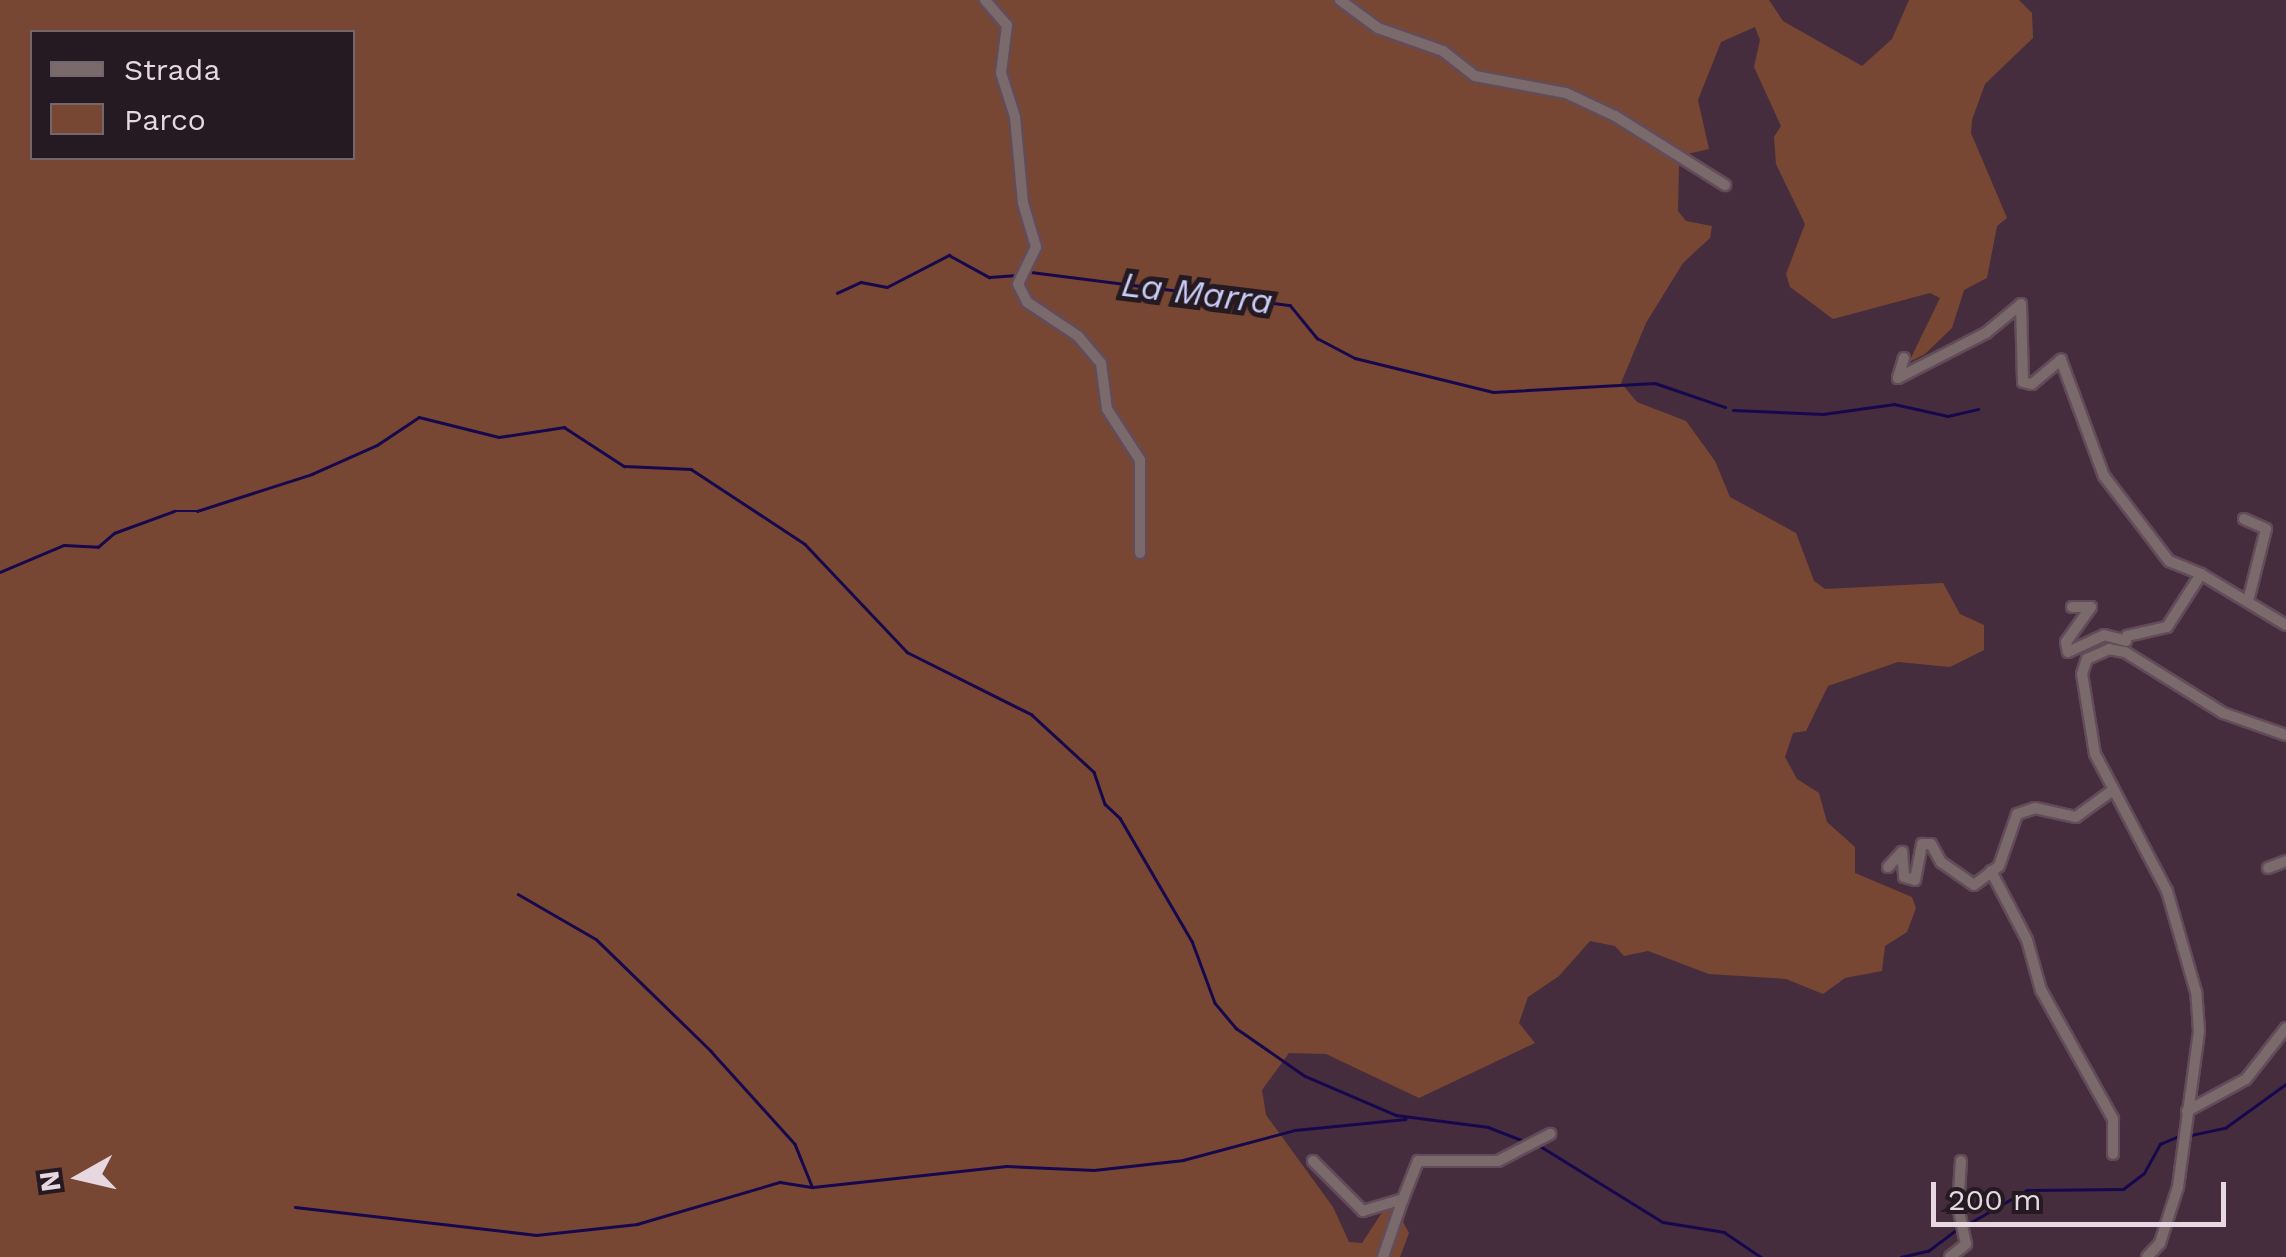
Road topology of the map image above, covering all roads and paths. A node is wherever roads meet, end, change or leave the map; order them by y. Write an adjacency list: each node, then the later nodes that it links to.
1 (986, 0): 6 (street)
2 (1340, 0): 3 (street)
3 (1725, 185)
4 (1904, 358): 7 (street)
5 (2244, 520): 8 (street)
6 (1140, 553)
7 (2201, 574): 8 (street); 11 (street)
8 (2249, 598): 10 (street)
9 (2072, 606): 11 (street)
10 (2286, 625)
11 (2126, 636): 12 (street)
12 (2125, 652): 13 (street); 14 (street)
13 (2286, 736)
14 (2113, 790): 18 (street); 20 (street)
15 (2286, 862): 17 (street)
16 (1888, 867): 18 (street)
17 (2268, 868)
18 (1991, 872): 22 (street)
19 (2286, 1028): 20 (street)
20 (2187, 1110): 28 (street)
21 (1542, 1140): 25 (street)
22 (2113, 1154)
23 (1961, 1161): 27 (street)
24 (1313, 1162): 25 (street)
25 (1403, 1199): 26 (street)
26 (1383, 1257)
27 (1950, 1257)
28 (2147, 1257)

